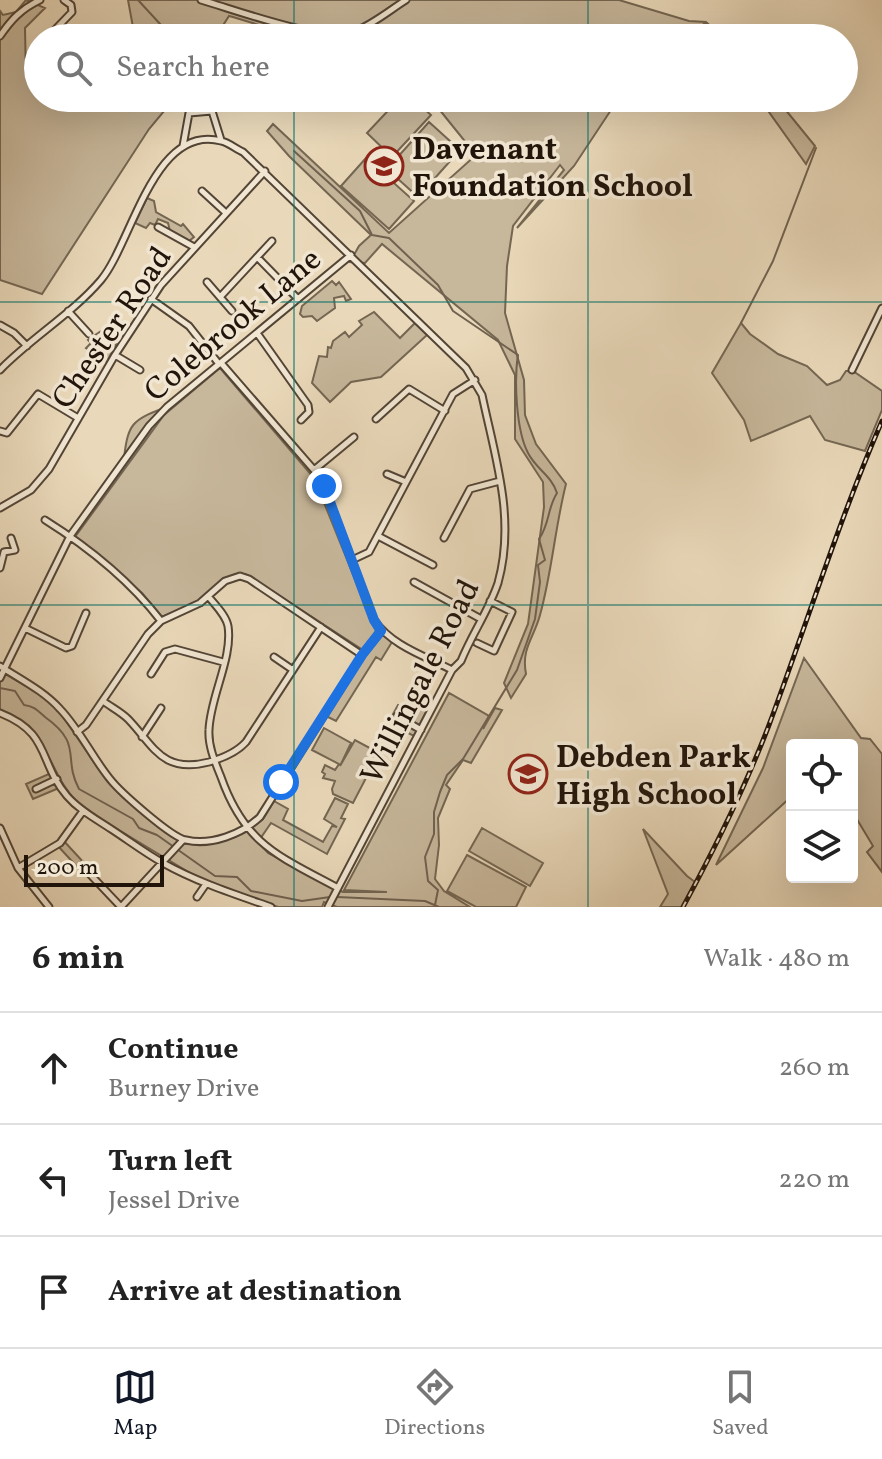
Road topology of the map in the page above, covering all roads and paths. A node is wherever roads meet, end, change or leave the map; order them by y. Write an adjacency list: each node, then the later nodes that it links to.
1 (40, 0): 8 (street)
2 (64, 0): 5 (street)
3 (201, 0): 6 (street)
4 (406, 0): 7 (street)
5 (60, 24)
6 (287, 24)
7 (367, 24)
8 (0, 36)
9 (200, 112): 12 (street)
10 (212, 112): 11 (street)
11 (221, 141): 12 (street); 13 (street, Willingale Road)
12 (183, 146): 26 (street)
13 (264, 171): 15 (street, Chester Road); 19 (street, Willingale Road)
14 (202, 191): 15 (street)
15 (226, 213): 18 (street, Chester Road)
16 (158, 227): 18 (street)
17 (272, 241): 20 (street)
18 (194, 247): 23 (street, Chester Road)
19 (351, 255): 24 (street, Colebrook Lane); 37 (street, Willingale Road)
20 (257, 257): 22 (street); 24 (street)
21 (207, 282): 22 (street)
22 (221, 296): 27 (street)
23 (151, 299): 32 (street, Chester Road); 33 (street)
24 (298, 299): 29 (street, Colebrook Lane)
25 (882, 308): 36 (street)
26 (68, 311): 30 (street); 31 (street)
27 (232, 311)
28 (0, 325): 31 (street)
29 (257, 333): 33 (street, Colebrook Lane); 39 (street)
30 (89, 334)
31 (27, 346): 34 (street)
32 (115, 355): 35 (street); 41 (street, Chester Road)
33 (220, 364): 46 (street); 52 (street, Colebrook Lane)
34 (0, 370)
35 (140, 370)
36 (852, 370)
37 (475, 380): 40 (street); 48 (street, Willingale Road)
38 (317, 405): 39 (street)
39 (309, 407): 43 (street)
40 (445, 411): 42 (street); 49 (street)
41 (78, 418): 44 (street); 50 (street, Chester Road)
42 (376, 419)
43 (301, 420)
44 (0, 431)
45 (354, 437): 46 (street)
46 (314, 470): 56 (street)
47 (387, 474): 49 (street)
48 (500, 481): 55 (street); 61 (street, Willingale Road)
49 (406, 482): 53 (street)
50 (0, 508)
51 (45, 520): 52 (street)
52 (70, 536): 64 (street); 66 (street, Colebrook Lane)
53 (378, 536): 56 (street); 57 (street)
54 (11, 538): 58 (street)
55 (444, 538)
56 (352, 560): 67 (street)
57 (433, 565)
58 (0, 568)
59 (414, 582): 63 (street)
60 (208, 596): 64 (street); 65 (street); 71 (street)
61 (490, 601): 63 (street, Willingale Road); 68 (street)
62 (86, 613): 66 (street)
63 (481, 619): 74 (street, Willingale Road)
64 (161, 621): 77 (street)
65 (321, 627): 69 (street); 73 (street)
66 (25, 628): 72 (street, Colebrook Lane)
67 (381, 631): 69 (street); 74 (street)
68 (477, 643)
69 (362, 655): 89 (street)
70 (274, 657): 73 (street)
71 (224, 662): 75 (street); 84 (street)
72 (2, 667): 76 (street, Colebrook Lane); 82 (street)
73 (293, 670): 84 (street)
74 (452, 670): 81 (street, Willingale Road)
75 (151, 674)
76 (0, 678)
77 (103, 701): 82 (street); 83 (street)
78 (161, 708): 83 (street)
79 (0, 713): 85 (street)
80 (397, 716): 81 (street)
81 (421, 730): 95 (street, Willingale Road)
82 (77, 732): 90 (street)
83 (142, 737): 84 (street)
84 (215, 761): 89 (street)
85 (57, 779): 86 (street); 87 (street)
86 (36, 789)
87 (83, 811): 91 (street); 92 (street)
88 (0, 828): 92 (street)
89 (248, 828): 90 (street); 95 (street)
90 (178, 845): 91 (street)
91 (163, 862): 94 (street); 101 (street)
92 (18, 868): 97 (street)
93 (85, 869): 101 (street)
94 (206, 884): 96 (street); 98 (street)
95 (335, 893): 103 (street, Willingale Road)
96 (197, 897)
97 (43, 900): 99 (street); 100 (street)
98 (256, 904): 102 (street)
99 (35, 907)
100 (49, 907)
101 (121, 907)
102 (271, 907)
103 (328, 907)

